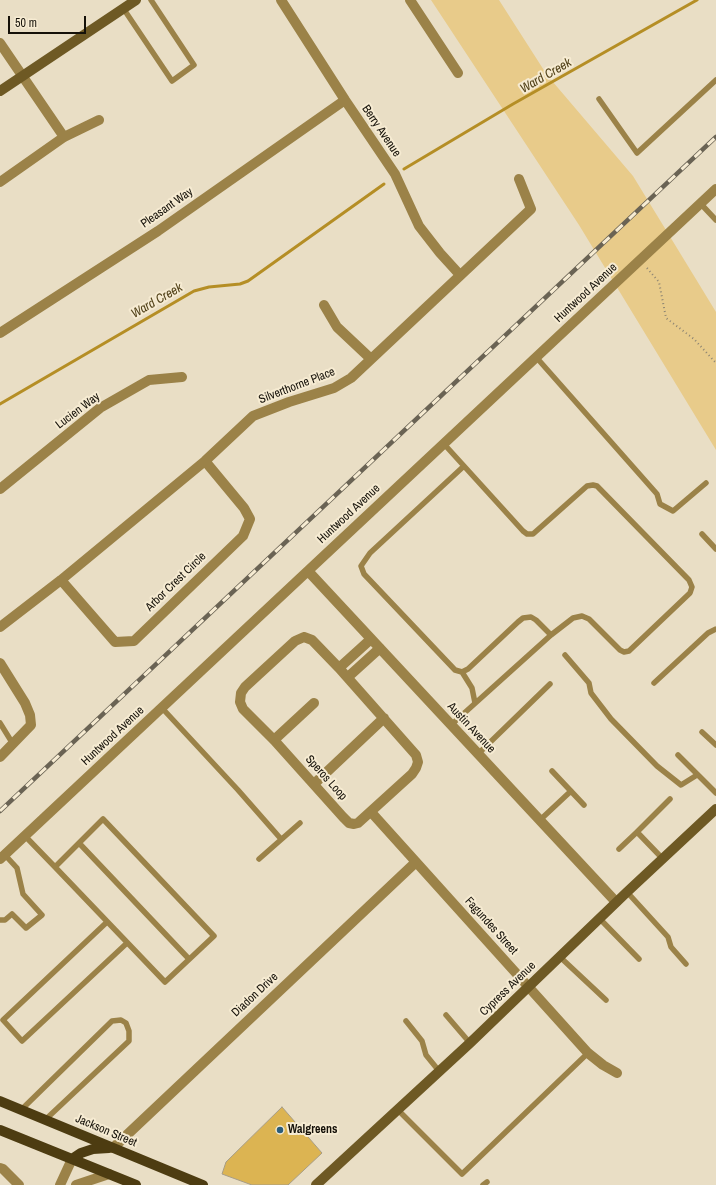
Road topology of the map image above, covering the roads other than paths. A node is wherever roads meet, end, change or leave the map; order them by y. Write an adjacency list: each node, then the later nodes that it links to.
1 (151, 0): 4 (lane)
2 (281, 0): 11 (street, Berry Avenue)
3 (410, 0): 6 (street)
4 (130, 3): 7 (street)
5 (0, 43): 7 (street)
6 (458, 73)
7 (22, 76): 9 (street); 13 (street)
8 (716, 80): 10 (lane)
9 (0, 91)
10 (599, 99)
11 (345, 100): 19 (street, Berry Avenue); 21 (street, Pleasant Way)
12 (99, 120): 13 (street)
13 (64, 137): 15 (street)
14 (519, 179): 19 (street, Silverthorne Place)
15 (0, 182)
16 (716, 189): 17 (street, Huntwood Avenue)
17 (700, 203): 18 (lane); 22 (street, Huntwood Avenue)
18 (716, 220)
19 (460, 275): 23 (street, Silverthorne Place)
20 (324, 305): 23 (street)
21 (0, 333)
22 (536, 357): 25 (street, Huntwood Avenue); 28 (lane)
23 (371, 359): 26 (street, Silverthorne Place)
24 (182, 378): 29 (street, Lucien Way)
25 (444, 444): 27 (lane); 32 (street, Huntwood Avenue)
26 (205, 461): 33 (street, Silverthorne Place); 33 (street, Arbor Crest Circle)
27 (464, 466): 36 (lane); 42 (lane)
28 (706, 483)
29 (0, 489)
30 (702, 534): 31 (lane)
31 (716, 549)
32 (308, 571): 37 (street, Austin Avenue); 48 (street, Huntwood Avenue)
33 (61, 580): 34 (street, Silverthorne Place)
34 (0, 627)
35 (716, 629): 44 (lane)
36 (551, 635): 42 (lane); 47 (lane)
37 (371, 639): 38 (street, Austin Avenue); 41 (street)
38 (380, 648): 43 (street); 51 (street, Austin Avenue)
39 (565, 655): 60 (lane)
40 (0, 663): 54 (street)
41 (340, 668): 43 (street, Speros Loop); 53 (street, Speros Loop)
42 (462, 672): 47 (lane)
43 (348, 678): 49 (street, Speros Loop)
44 (654, 683)
45 (550, 684): 56 (lane)
46 (314, 703): 53 (street)
47 (475, 703): 51 (lane)
48 (162, 708): 71 (street, Huntwood Avenue); 72 (lane)
49 (384, 718): 61 (street); 67 (street, Speros Loop)
50 (0, 724): 54 (lane)
51 (451, 725): 56 (street, Austin Avenue)
52 (702, 732): 55 (lane)
53 (274, 740): 61 (street, Speros Loop)
54 (14, 744): 58 (street)
55 (716, 745)
56 (478, 754): 68 (street, Austin Avenue)
57 (678, 755): 60 (lane)
58 (0, 757)
59 (552, 771): 62 (lane)
60 (697, 775): 63 (lane)
61 (314, 784): 67 (street, Speros Loop)
62 (571, 791): 65 (lane); 68 (lane)
63 (716, 794)
64 (670, 799): 70 (lane)
65 (584, 805)
66 (716, 808): 76 (street, Cypress Avenue)
67 (370, 812): 78 (street, Fagundes Street)
68 (540, 820): 81 (street, Austin Avenue)
69 (300, 823): 72 (lane)
70 (637, 832): 74 (lane); 76 (lane)
71 (25, 836): 75 (street, Huntwood Avenue); 79 (lane)
72 (281, 839): 77 (lane)
73 (79, 843): 79 (lane); 87 (lane); 87 (lane)
74 (619, 849)
75 (2, 857): 83 (lane)
76 (662, 858): 80 (street, Cypress Avenue)
77 (259, 859)
78 (416, 862): 90 (street, Fagundes Street); 103 (street, Diadon Drive)
79 (55, 867): 84 (lane)
80 (627, 892): 81 (street, Cypress Avenue); 89 (lane)
81 (616, 902): 82 (street, Cypress Avenue)
82 (599, 918): 86 (street, Cypress Avenue); 88 (lane)
83 (0, 920)
84 (107, 922): 85 (lane); 85 (lane)
85 (127, 942): 87 (lane)
86 (560, 957): 90 (street, Cypress Avenue); 91 (lane)
87 (189, 959)
88 (639, 959)
89 (686, 964)
90 (529, 987): 94 (street, Cypress Avenue); 95 (street, Fagundes Street)
91 (606, 1000)
92 (446, 1015): 94 (lane)
93 (406, 1021): 96 (lane)
94 (470, 1043): 96 (street, Cypress Avenue)
95 (588, 1053): 97 (street, Fagundes Street); 99 (lane)
96 (439, 1071): 99 (street, Cypress Avenue)
97 (616, 1073)
98 (0, 1101): 100 (main road, Jackson Street)
99 (397, 1109): 107 (street, Cypress Avenue)
100 (21, 1110): 101 (main road, Jackson Street); 101 (lane)
101 (45, 1120): 103 (main road, Jackson Street)
102 (0, 1130): 104 (main road)
103 (113, 1148): 104 (main road); 112 (main road, Jackson Street)
104 (72, 1159): 106 (main road); 109 (street)
105 (0, 1168): 108 (street)
106 (109, 1174): 110 (street); 111 (main road)
107 (322, 1183)
108 (19, 1185)
109 (60, 1185)
110 (76, 1185)
111 (136, 1185)
112 (203, 1185)

